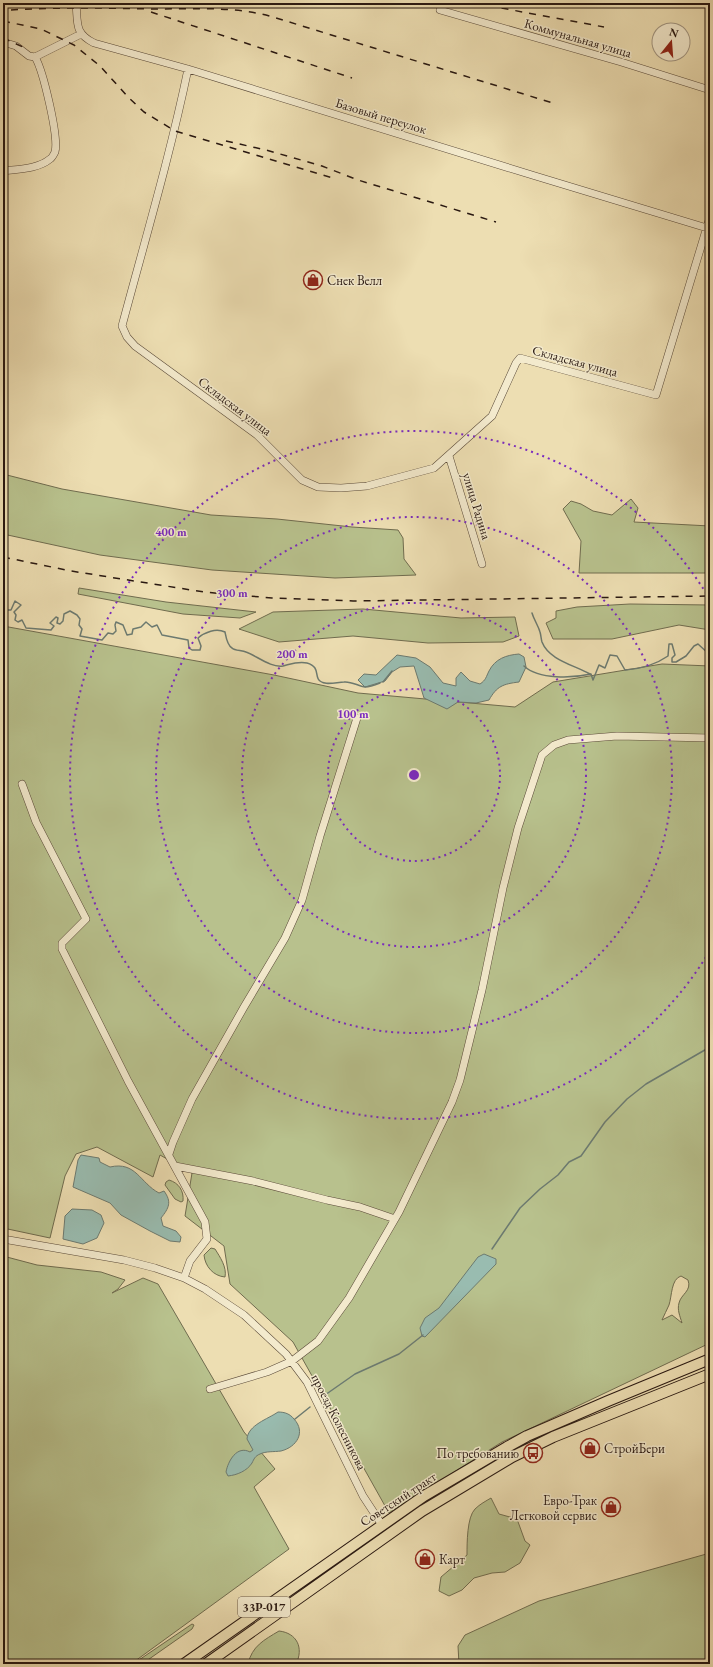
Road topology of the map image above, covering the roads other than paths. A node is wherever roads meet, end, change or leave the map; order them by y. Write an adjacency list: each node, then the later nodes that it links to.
1 (76, 3): 3 (street)
2 (440, 10): 7 (street, Коммунальная улица)
3 (81, 34): 5 (street); 6 (street, Базовый переулок)
4 (3, 42): 5 (street)
5 (35, 56): 8 (street)
6 (188, 69): 10 (street, Базовый переулок); 11 (street, Складская улица)
7 (710, 90)
8 (3, 171)
9 (710, 217): 10 (street)
10 (707, 228): 11 (street, Складская улица)
11 (449, 456): 12 (street, улица Радина)
12 (482, 564)
13 (358, 718): 16 (street)
14 (710, 738): 18 (street)
15 (22, 784): 16 (street)
16 (169, 1154): 17 (street)
17 (175, 1166): 18 (street); 20 (street)
18 (395, 1219): 22 (street)
19 (3, 1239): 20 (street, проезд Колесникова)
20 (184, 1278): 22 (street, проезд Колесникова)
21 (710, 1359): 25 (highway, Советский тракт / 33Р-017)
22 (292, 1361): 24 (street); 25 (street, проезд Колесникова)
23 (710, 1374): 26 (highway, Советский тракт / 33Р-017)
24 (210, 1389)
25 (382, 1525): 26 (highway); 27 (highway, Советский тракт / 33Р-017)
26 (388, 1534): 28 (highway, Советский тракт / 33Р-017)
27 (184, 1664)
28 (206, 1664)

